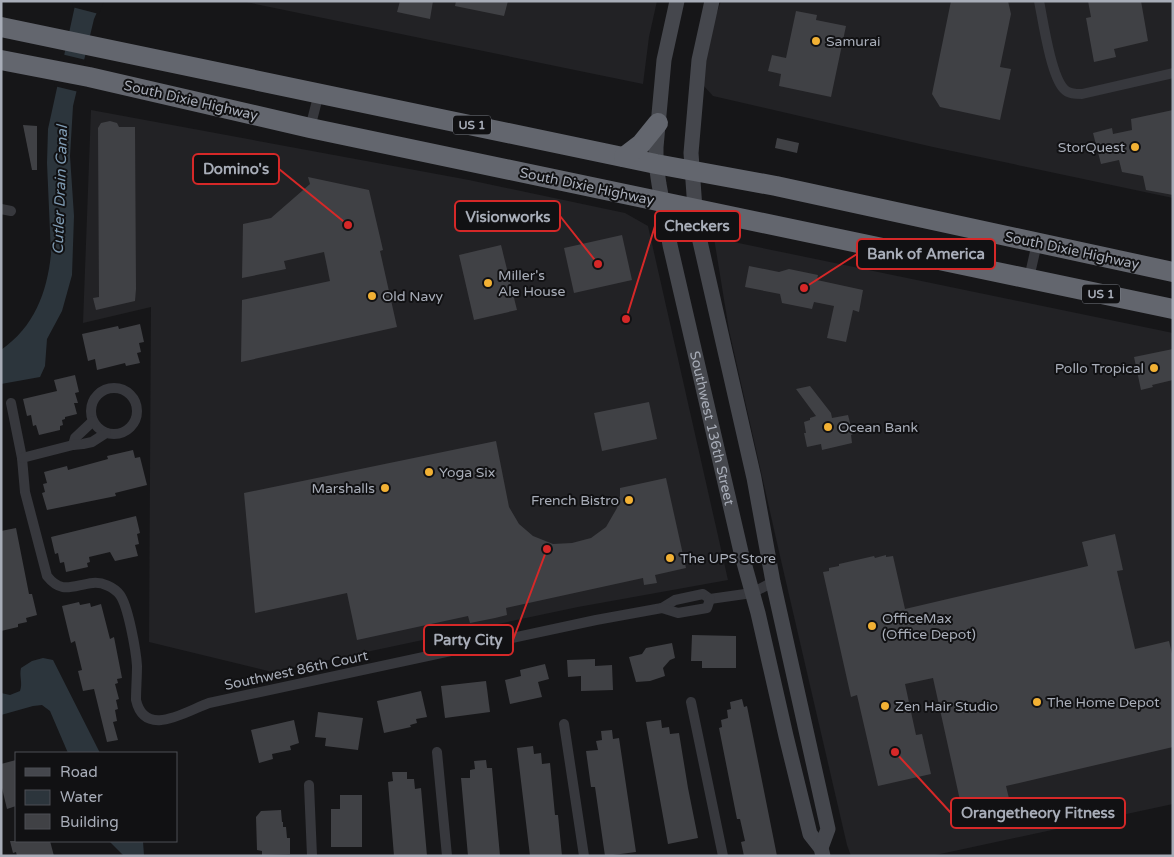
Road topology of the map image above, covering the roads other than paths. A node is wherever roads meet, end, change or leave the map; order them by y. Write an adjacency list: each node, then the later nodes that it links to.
1 (677, 1): 8 (street, Southwest 136th Street)
2 (712, 1): 12 (street, Southwest 136th Street)
3 (1039, 1): 6 (street)
4 (1, 27): 7 (highway, South Dixie Highway / US 1)
5 (1, 60): 9 (highway, South Dixie Highway / US 1)
6 (1173, 73)
7 (319, 93): 9 (street); 10 (highway, South Dixie Highway / US 1)
8 (658, 123): 10 (highway); 11 (street, Southwest 136th Street)
9 (310, 128): 13 (highway, South Dixie Highway / US 1)
10 (624, 157): 11 (highway, South Dixie Highway / US 1)
11 (656, 164): 12 (highway, South Dixie Highway / US 1); 13 (street, Southwest 136th Street)
12 (692, 170): 14 (street, Southwest 136th Street); 15 (highway, South Dixie Highway / US 1)
13 (662, 202): 14 (highway, South Dixie Highway / US 1); 25 (street, Southwest 136th Street)
14 (695, 209): 17 (highway, South Dixie Highway / US 1); 24 (street, Southwest 136th Street)
15 (1037, 243): 16 (highway, South Dixie Highway / US 1); 17 (street)
16 (1173, 272)
17 (1030, 278): 18 (highway, South Dixie Highway / US 1)
18 (1173, 309)
19 (11, 403): 23 (street, Southwest 86th Court)
20 (93, 421): 21 (street); 21 (street); 22 (street)
21 (106, 433): 22 (street)
22 (73, 445): 23 (street)
23 (22, 458): 25 (street, Southwest 86th Court)
24 (773, 582): 25 (street); 30 (street, Southwest 136th Street)
25 (752, 593): 30 (street, Southwest 136th Street)
26 (691, 702): 34 (street)
27 (564, 724): 33 (street)
28 (437, 752): 32 (street)
29 (309, 785): 31 (street)
30 (822, 852)
31 (312, 856)
32 (447, 856)
33 (584, 856)
34 (723, 856)

